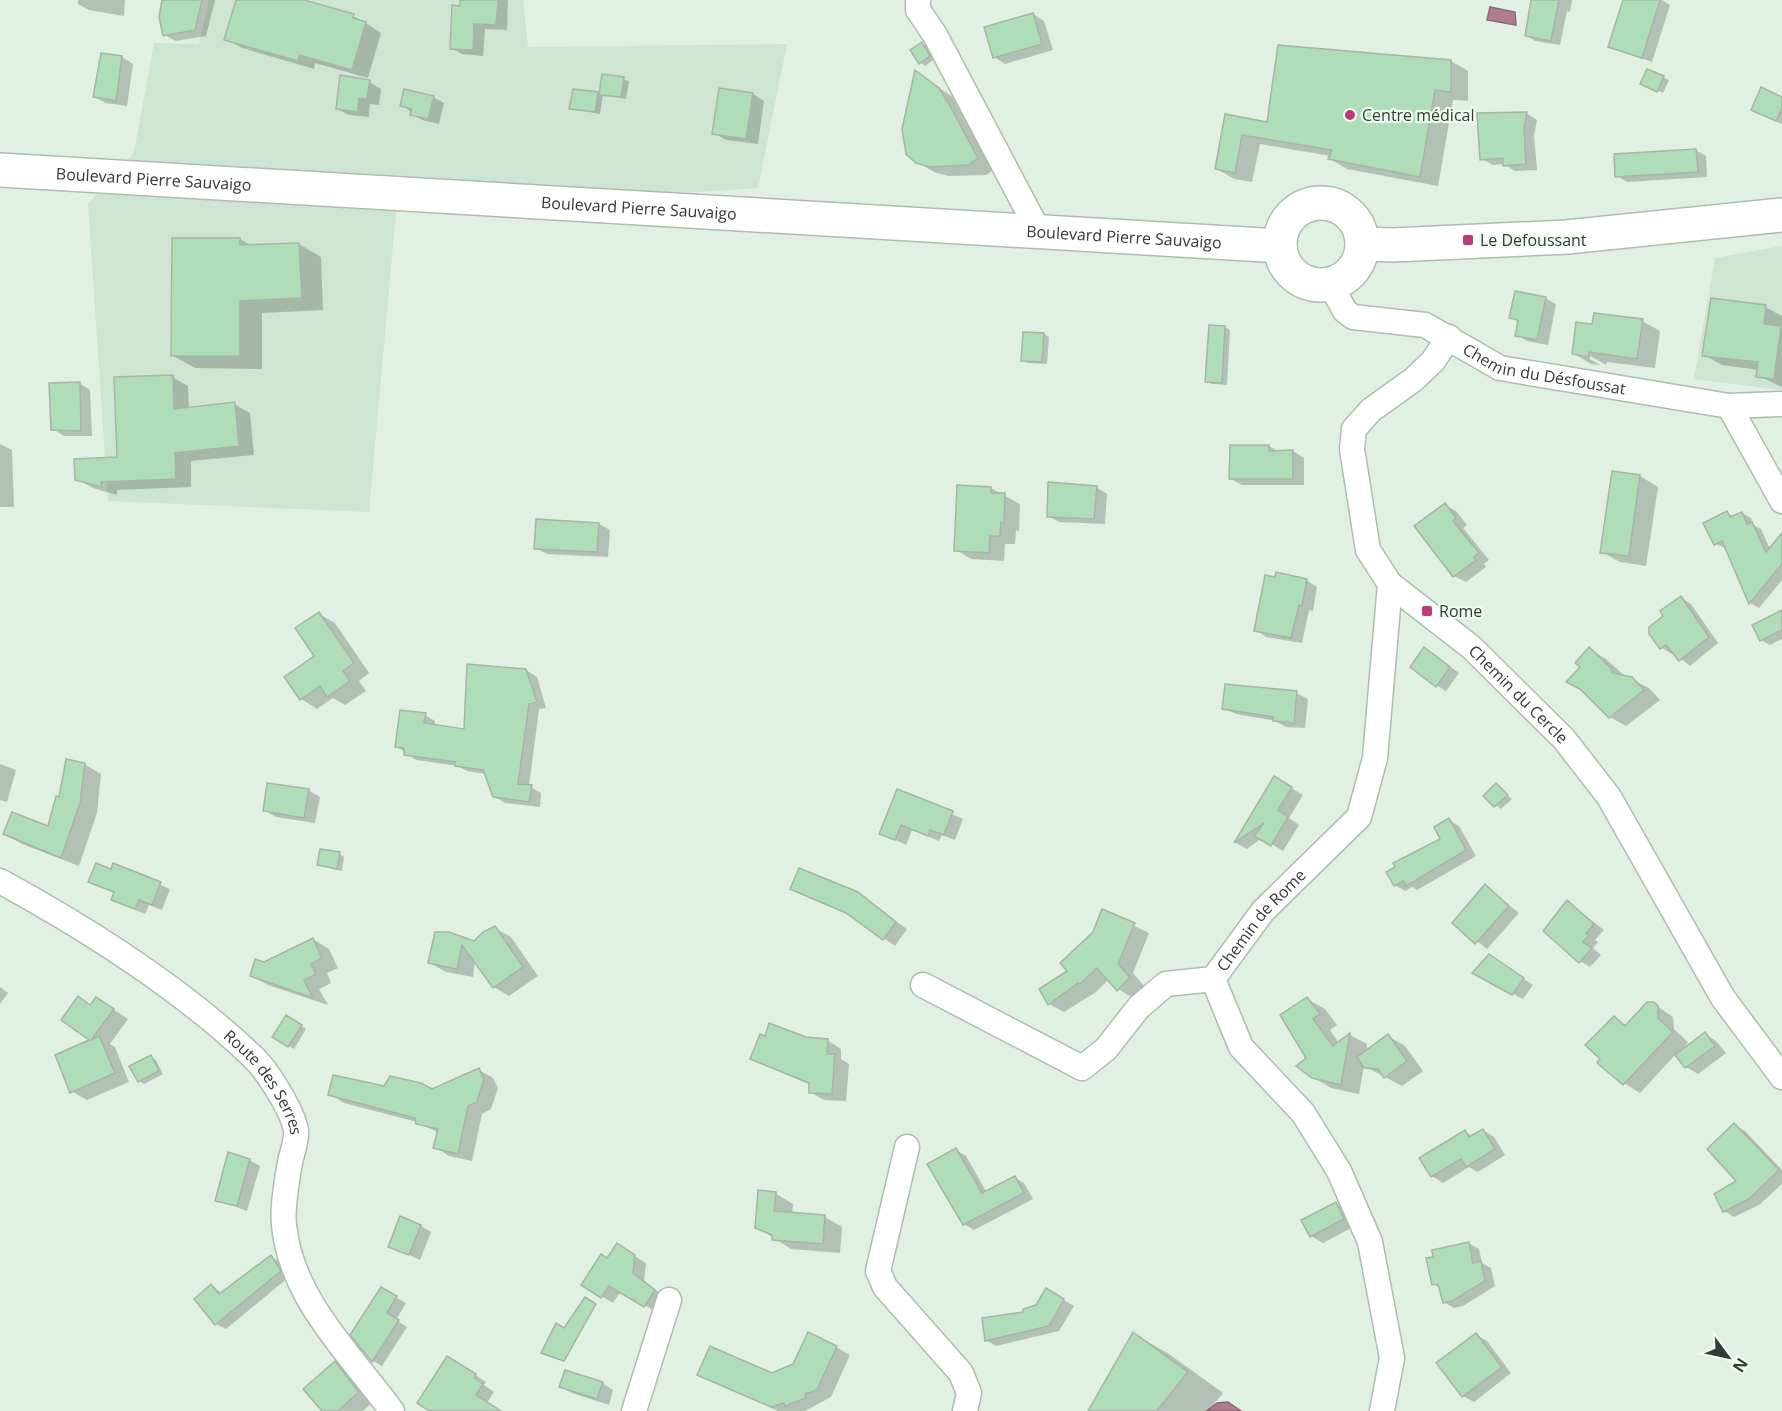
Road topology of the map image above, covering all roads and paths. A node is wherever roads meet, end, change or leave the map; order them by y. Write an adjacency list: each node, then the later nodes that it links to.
1 (918, 0): 4 (street)
2 (0, 170): 4 (main road, Boulevard Pierre Sauvaigo)
3 (1782, 215): 5 (main road)
4 (1039, 232): 6 (main road, Boulevard Pierre Sauvaigo)
5 (1362, 244): 6 (main road); 7 (main road)
6 (1280, 246): 7 (main road)
7 (1330, 284): 8 (street, Chemin du Désfoussat)
8 (1449, 337): 10 (street, Chemin du Désfoussat); 12 (street, Chemin du Cercle)
9 (1782, 404): 10 (street, Chemin du Désfoussat)
10 (1729, 406): 11 (street)
11 (1782, 501)
12 (1390, 584): 14 (street, Chemin de Rome); 16 (street, Chemin du Cercle)
13 (0, 881): 19 (street, Route des Serres)
14 (1213, 979): 15 (street); 22 (street, Chemin de Rome)
15 (923, 985)
16 (1782, 1077)
17 (907, 1147): 21 (street)
18 (669, 1300): 20 (street)
19 (392, 1411)
20 (634, 1411)
21 (965, 1411)
22 (1382, 1411)

